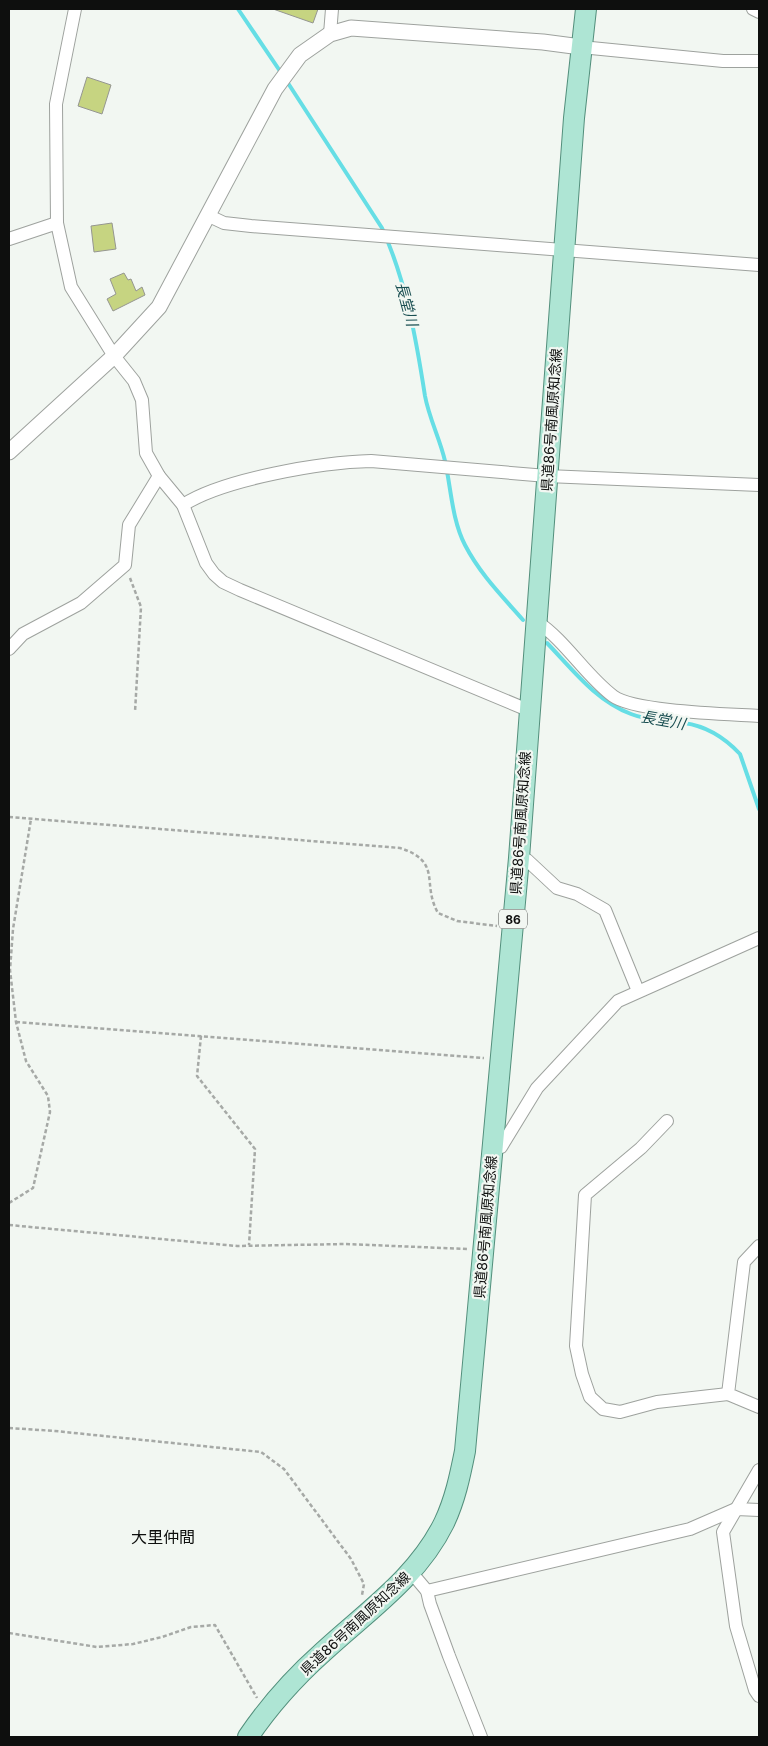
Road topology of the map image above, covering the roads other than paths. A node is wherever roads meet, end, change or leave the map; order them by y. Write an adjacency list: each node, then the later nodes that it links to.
1 (75, 9): 10 (street)
2 (332, 9): 6 (street)
3 (586, 9): 7 (main road, 県道86号南風原知念線 / 86)
4 (753, 9): 5 (street)
5 (759, 12)
6 (330, 34): 7 (street); 9 (street)
7 (581, 47): 8 (street); 12 (main road, 県道86号南風原知念線 / 86)
8 (759, 61)
9 (207, 215): 12 (street); 14 (street)
10 (58, 224): 11 (street); 14 (street)
11 (9, 239)
12 (564, 251): 13 (street); 17 (main road, 県道86号南風原知念線 / 86)
13 (759, 265)
14 (114, 356): 15 (street); 16 (street)
15 (9, 452)
16 (159, 476): 19 (street); 21 (street)
17 (547, 476): 18 (street); 19 (street); 20 (main road, 県道86号南風原知念線 / 86)
18 (759, 485)
19 (183, 505): 22 (street)
20 (536, 622): 22 (main road, 県道86号南風原知念線 / 86); 23 (street)
21 (9, 649)
22 (528, 710): 24 (main road, 県道86号南風原知念線 / 86)
23 (759, 716)
24 (519, 858): 26 (street); 28 (main road, 県道86号南風原知念線 / 86)
25 (759, 938): 26 (street)
26 (638, 991): 28 (street)
27 (667, 1121): 30 (street)
28 (491, 1150): 35 (main road, 県道86号南風原知念線 / 86)
29 (759, 1246): 30 (street)
30 (728, 1394): 31 (street)
31 (759, 1407)
32 (759, 1470): 33 (street)
33 (736, 1509): 34 (street); 36 (street); 37 (street)
34 (759, 1510)
35 (411, 1572): 36 (street); 38 (main road, 県道86号南風原知念線 / 86)
36 (427, 1591): 39 (street)
37 (759, 1696)
38 (248, 1737)
39 (481, 1737)

